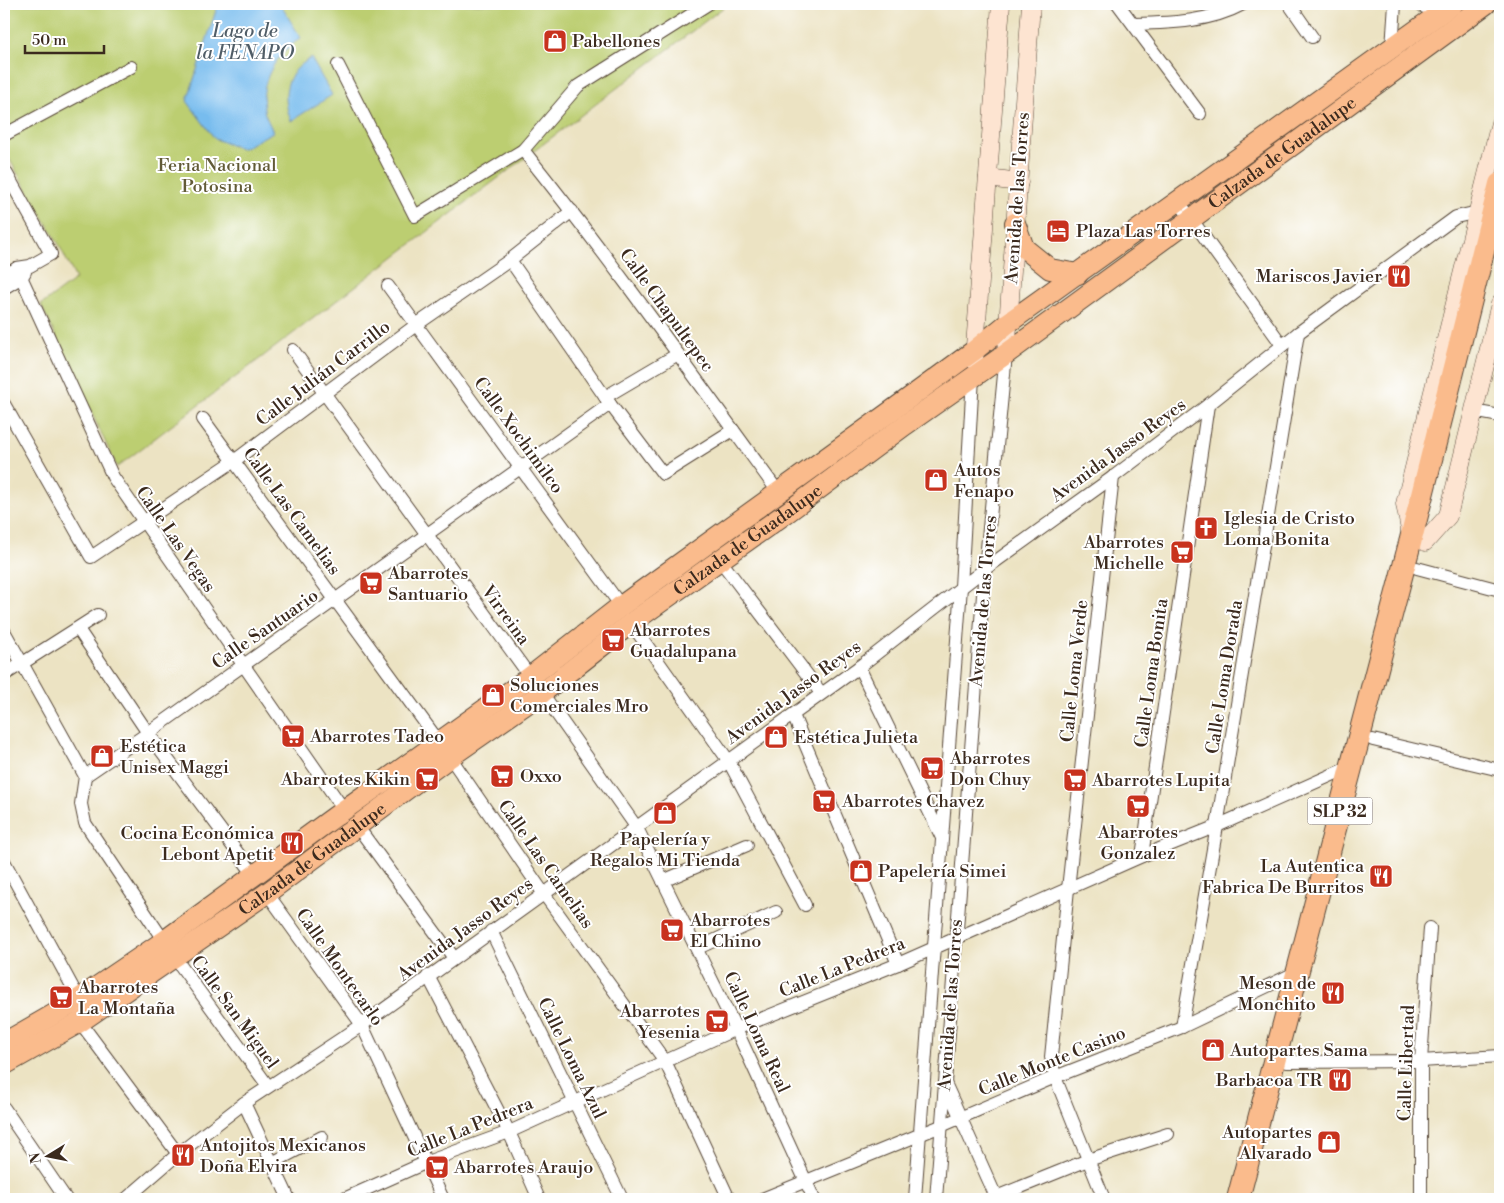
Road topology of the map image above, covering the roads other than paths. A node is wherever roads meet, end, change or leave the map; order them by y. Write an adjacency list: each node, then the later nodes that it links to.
1 (708, 4): 19 (street)
2 (1001, 4): 21 (main road, Avenida de las Torres)
3 (1031, 4): 22 (main road, Avenida de las Torres)
4 (1118, 4): 11 (street)
5 (1243, 4): 11 (street)
6 (1289, 4): 12 (street)
7 (1395, 4): 13 (street)
8 (1419, 4): 10 (street)
9 (1486, 4): 27 (main road, Calzada de Guadalupe)
10 (1451, 5): 13 (main road, Calzada de Guadalupe)
11 (1134, 24): 16 (street)
12 (1312, 37)
13 (1392, 48): 24 (main road, Calzada de Guadalupe)
14 (338, 65): 19 (street)
15 (131, 67): 18 (street)
16 (1200, 114)
17 (1500, 123): 26 (main road)
18 (4, 135)
19 (524, 150): 25 (street, Calle Chapultepec)
20 (4, 169): 31 (street)
21 (988, 178): 22 (main road); 42 (main road, Avenida de las Torres)
22 (1018, 182): 28 (main road, Avenida de las Torres)
23 (1500, 184): 54 (highway, SLP 32)
24 (1179, 202): 27 (street); 32 (main road, Calzada de Guadalupe)
25 (572, 211): 30 (street, Calle Julián Carrillo); 43 (street, Calle Chapultepec)
26 (1478, 212): 39 (street, Avenida Jasso Reyes); 62 (main road)
27 (1191, 218): 40 (street); 44 (main road, Calzada de Guadalupe)
28 (1016, 223): 32 (main road); 37 (main road, Avenida de las Torres)
29 (1500, 245): 54 (highway, SLP 32)
30 (510, 260): 38 (street, Calle Julián Carrillo); 47 (street)
31 (19, 273): 33 (street); 35 (street); 60 (street, Calle Las Vegas)
32 (1078, 274): 37 (main road, Calzada de Guadalupe)
33 (4, 276)
34 (388, 286): 38 (street, Calle Xochimilco)
35 (4, 288)
36 (1500, 304): 50 (main road)
37 (1008, 323): 42 (main road, Calzada de Guadalupe); 44 (main road, Avenida de las Torres)
38 (416, 325): 46 (street, Calle Julián Carrillo); 57 (street, Calle Xochimilco)
39 (1298, 333): 40 (street, Avenida Jasso Reyes); 90 (street, Calle Loma Dorada)
40 (1282, 345): 49 (street, Avenida Jasso Reyes)
41 (293, 350): 46 (street, Virreina)
42 (975, 350): 45 (main road, Avenida de las Torres); 52 (main road, Calzada de Guadalupe)
43 (678, 354): 47 (street, Calle Santuario); 55 (street, Calle Chapultepec)
44 (1006, 354): 45 (main road, Calzada de Guadalupe); 65 (street, Avenida de las Torres)
45 (973, 377): 52 (main road, Calzada de Guadalupe); 66 (street, Avenida de las Torres)
46 (324, 393): 56 (street, Calle Julián Carrillo); 61 (street, Virreina)
47 (608, 400): 55 (street); 57 (street, Calle Santuario)
48 (4, 404): 60 (street, Calle Julián Carrillo)
49 (1208, 405): 58 (street, Avenida Jasso Reyes); 94 (street, Calle Loma Bonita)
50 (1473, 411): 51 (street); 62 (main road)
51 (1500, 416)
52 (900, 417): 59 (main road, Calzada de Guadalupe); 63 (main road, Calzada de Guadalupe)
53 (203, 419): 56 (street, Calle Las Camelias)
54 (1446, 425): 62 (highway, SLP 32)
55 (733, 430): 59 (street, Calle Chapultepec)
56 (234, 461): 60 (street, Calle Julián Carrillo); 68 (street, Calle Las Camelias)
57 (521, 467): 61 (street, Calle Santuario); 69 (street, Calle Xochimilco)
58 (1113, 477): 65 (street, Avenida Jasso Reyes); 98 (street, Calle Loma Verde)
59 (779, 493): 69 (main road, Calzada de Guadalupe)
60 (143, 523): 75 (street, Calle Las Vegas)
61 (427, 534): 68 (street, Calle Santuario); 78 (street, Virreina)
62 (1418, 541): 64 (highway, SLP 32); 85 (highway, SLP 32)
63 (720, 560): 71 (main road, Calzada de Guadalupe); 79 (street)
64 (1417, 568): 67 (street); 82 (highway, SLP 32)
65 (985, 569): 66 (street, Avenida Jasso Reyes); 105 (street, Avenida de las Torres)
66 (961, 587): 76 (street, Avenida Jasso Reyes); 92 (street, Avenida de las Torres)
67 (1500, 590)
68 (335, 600): 75 (street, Calle Santuario); 83 (street, Calle Las Camelias)
69 (621, 606): 78 (main road, Calzada de Guadalupe)
70 (98, 615): 72 (street)
71 (631, 623): 78 (main road, Calzada de Guadalupe); 84 (street)
72 (78, 629): 74 (street); 81 (street)
73 (4, 630): 74 (street)
74 (23, 664): 77 (street); 87 (street)
75 (243, 666): 81 (street, Calle Santuario); 88 (street, Calle Las Vegas)
76 (859, 667): 79 (street, Avenida Jasso Reyes); 92 (street)
77 (4, 675)
78 (536, 685): 83 (main road, Calzada de Guadalupe); 91 (street, Virreina)
79 (821, 693): 80 (street, Avenida Jasso Reyes)
80 (792, 715): 84 (street, Avenida Jasso Reyes); 110 (street)
81 (148, 733): 87 (street, Calle Santuario); 96 (street)
82 (1373, 740): 86 (street); 122 (highway, SLP 32)
83 (444, 750): 88 (main road, Calzada de Guadalupe); 89 (main road, Calzada de Guadalupe); 100 (street, Calle Las Camelias)
84 (728, 760): 91 (street, Avenida Jasso Reyes); 101 (street)
85 (1352, 766): 90 (street, Calle La Pedrera); 111 (highway, SLP 32)
86 (1500, 770)
87 (85, 776): 108 (street, Calle San Miguel)
88 (344, 810): 96 (main road, Calzada de Guadalupe)
89 (358, 826): 99 (main road, Calzada de Guadalupe); 109 (street)
90 (1217, 826): 94 (street, Calle La Pedrera); 116 (street, Calle Loma Dorada)
91 (637, 828): 97 (street, Calle Loma Real); 100 (street, Avenida Jasso Reyes)
92 (942, 838): 107 (street, Avenida de las Torres)
93 (747, 845): 97 (street)
94 (1142, 856): 98 (street, Calle La Pedrera)
95 (4, 861): 113 (street)
96 (255, 876): 108 (main road, Calzada de Guadalupe)
97 (663, 881): 106 (street, Calle Loma Real)
98 (1068, 889): 105 (street, Calle La Pedrera); 124 (street, Calle Loma Verde)
99 (268, 893): 108 (main road, Calzada de Guadalupe); 115 (street, Calle Montecarlo)
100 (544, 894): 104 (street, Avenida Jasso Reyes); 120 (street, Calle Las Camelias)
101 (805, 905)
102 (776, 912): 106 (street)
103 (1430, 928): 121 (street, Calle Libertad)
104 (491, 931): 109 (street, Avenida Jasso Reyes); 128 (street, Calle Loma Azul)
105 (956, 939): 107 (street, Calle La Pedrera); 125 (street, Avenida de las Torres)
106 (698, 948): 117 (street, Calle Loma Real)
107 (934, 948): 110 (street, Calle La Pedrera); 133 (street, Avenida de las Torres)
108 (169, 950): 113 (main road, Calzada de Guadalupe); 114 (main road, Calzada de Guadalupe); 126 (street, Calle San Miguel)
109 (454, 958): 112 (street, Avenida Jasso Reyes)
110 (898, 964): 117 (street, Calle La Pedrera)
111 (1297, 972): 116 (street, Calle Monte Casino); 157 (highway, SLP 32)
112 (428, 976): 115 (street, Avenida Jasso Reyes); 132 (street)
113 (79, 999): 114 (street); 118 (main road, Calzada de Guadalupe)
114 (80, 1022): 123 (main road, Calzada de Guadalupe); 136 (street)
115 (362, 1025): 126 (street, Avenida Jasso Reyes); 138 (street, Calle Montecarlo)
116 (1182, 1027): 124 (street, Calle Monte Casino)
117 (736, 1029): 120 (street, Calle La Pedrera); 140 (street, Calle Loma Real)
118 (4, 1043)
119 (1500, 1056): 121 (street)
120 (665, 1061): 128 (street, Calle La Pedrera); 151 (street, Calle Las Camelias)
121 (1421, 1061): 122 (street); 159 (street, Calle Libertad)
122 (1287, 1062): 158 (highway, SLP 32)
123 (4, 1065)
124 (1055, 1077): 130 (street, Calle Monte Casino); 137 (street, Calle Loma Verde)
125 (944, 1082): 130 (street); 131 (street, Avenida de las Torres)
126 (268, 1086): 127 (street, Avenida Jasso Reyes)
127 (244, 1103): 136 (street, Avenida Jasso Reyes); 139 (street)
128 (575, 1103): 132 (street, Calle La Pedrera); 150 (street, Calle Loma Azul)
129 (4, 1108): 144 (street)
130 (961, 1117): 131 (street, Calle Monte Casino); 143 (street)
131 (941, 1126): 133 (street, Calle Monte Casino); 155 (street, Avenida de las Torres)
132 (509, 1132): 138 (street, Calle La Pedrera); 149 (street)
133 (920, 1134): 140 (street, Calle Monte Casino); 154 (street, Avenida de las Torres)
134 (1168, 1134): 137 (street)
135 (322, 1136): 139 (street)
136 (178, 1154): 141 (street, Avenida Jasso Reyes)
137 (1088, 1160): 143 (street); 156 (street, Calle Loma Verde)
138 (427, 1162): 142 (street, Calle La Pedrera); 148 (street, Calle Montecarlo)
139 (272, 1163): 146 (street)
140 (806, 1180): 152 (street, Calle Monte Casino); 153 (street, Calle Loma Real)
141 (141, 1194): 145 (street, Avenida Jasso Reyes)
142 (360, 1196): 147 (street, Calle La Pedrera)
143 (997, 1198)
144 (66, 1199)
145 (126, 1199)
146 (289, 1199)
147 (344, 1199)
148 (444, 1199)
149 (539, 1199)
150 (622, 1199)
151 (729, 1199)
152 (762, 1199)
153 (814, 1199)
154 (915, 1199)
155 (936, 1199)
156 (1104, 1199)
157 (1238, 1199)
158 (1250, 1199)
159 (1421, 1199)

